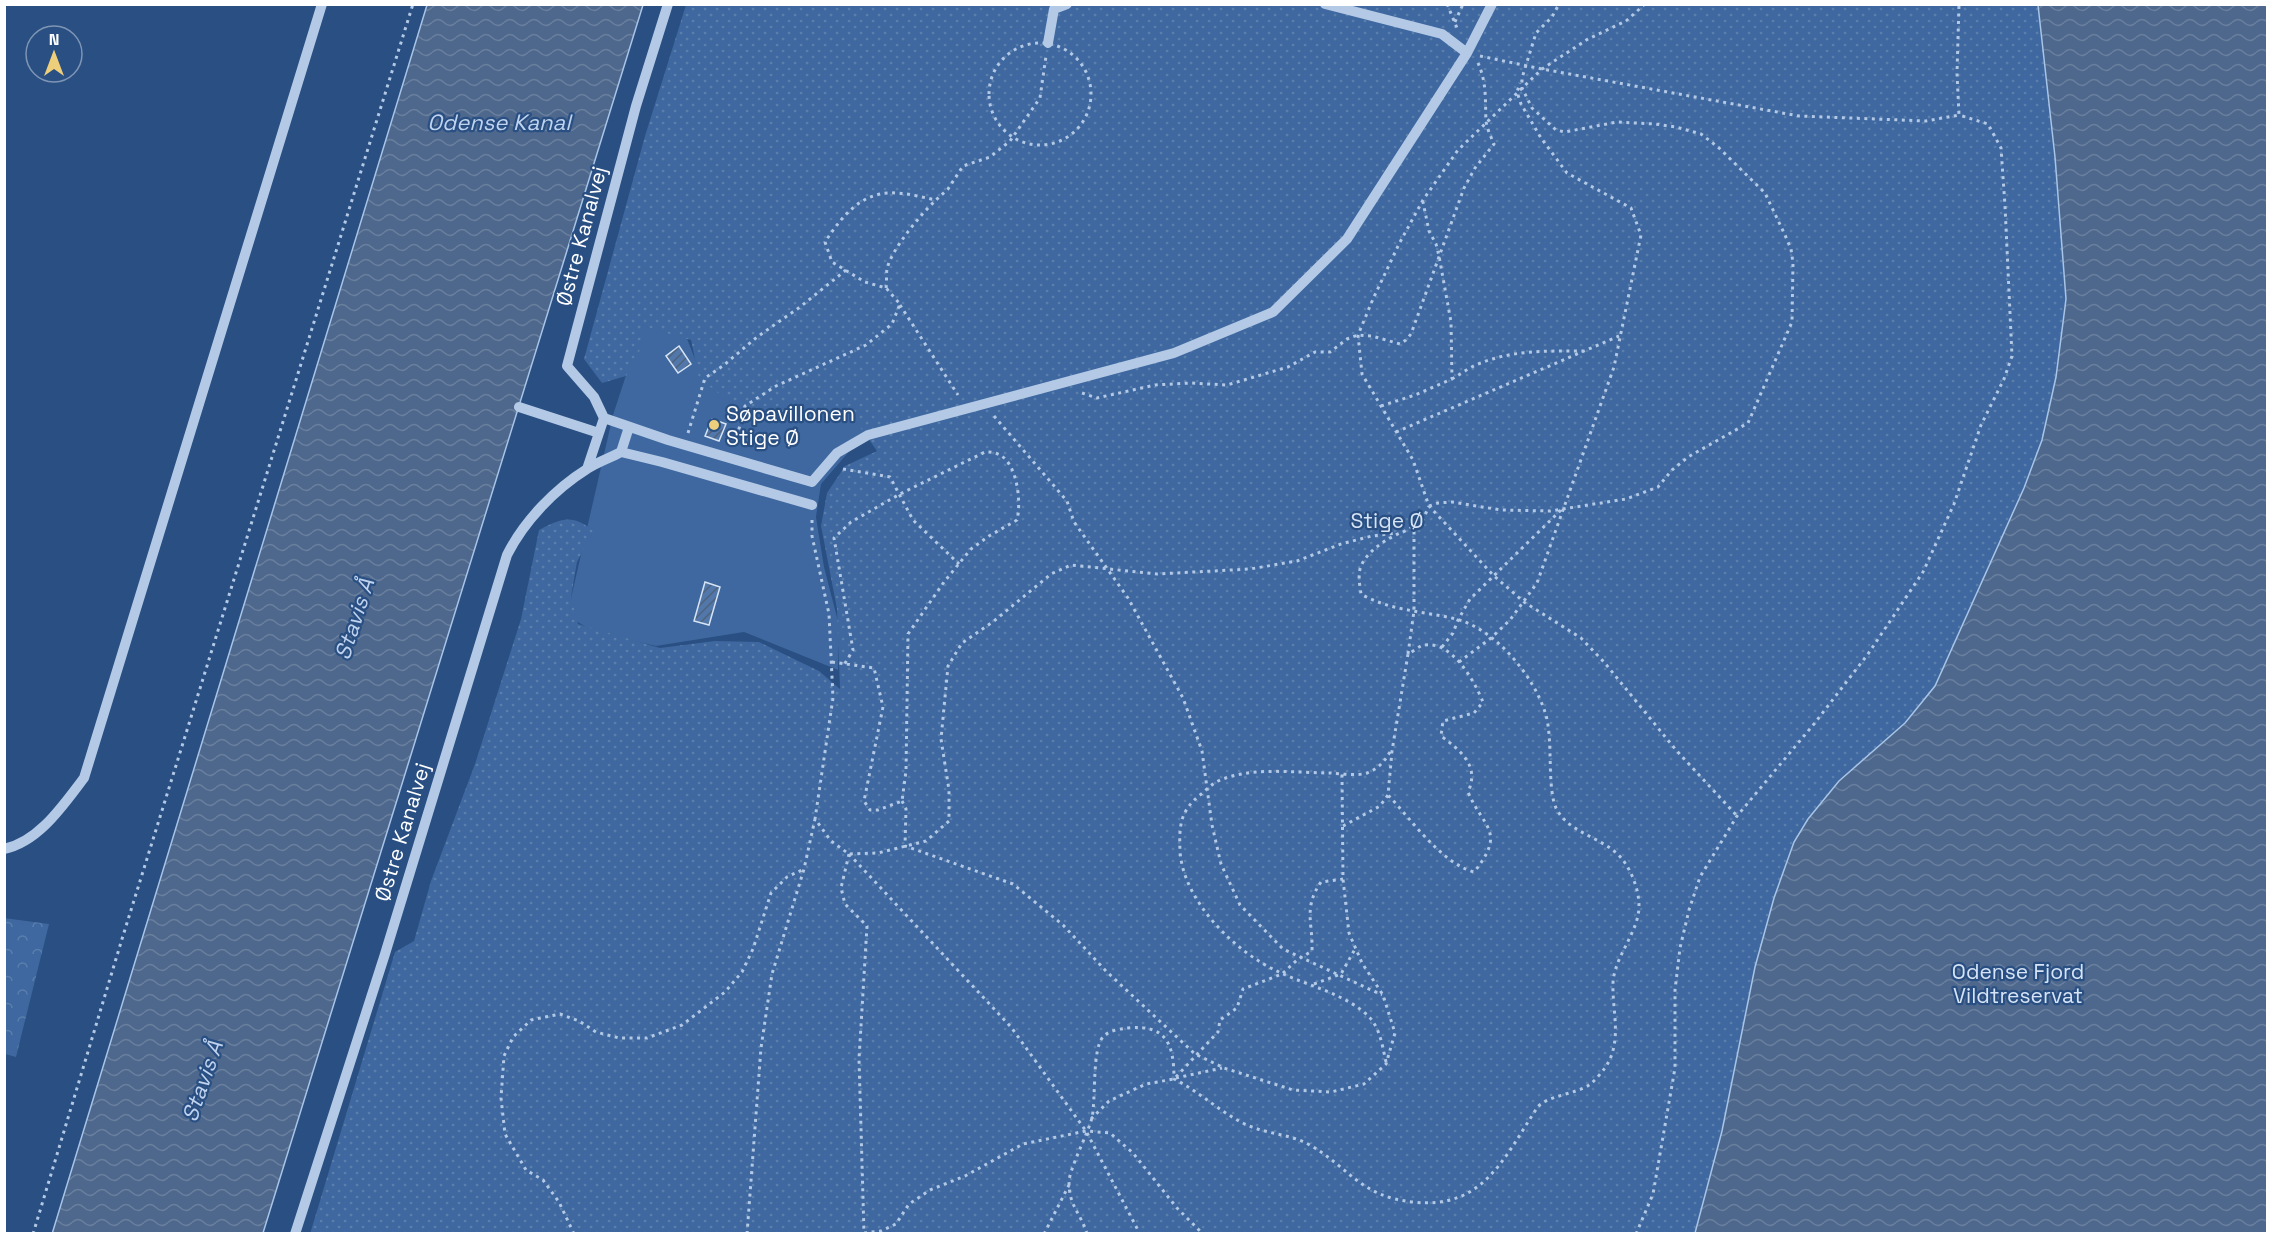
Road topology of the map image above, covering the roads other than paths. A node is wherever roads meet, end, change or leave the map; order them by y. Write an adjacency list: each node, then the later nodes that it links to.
1 (322, 4): 16 (street)
2 (668, 4): 10 (street, Østre Kanalvej)
3 (1067, 4): 6 (street)
4 (1325, 4): 8 (street)
5 (1492, 4): 8 (street)
6 (1052, 7): 7 (street)
7 (1048, 43)
8 (1467, 53): 11 (street)
9 (519, 407): 12 (street)
10 (604, 418): 11 (street); 12 (street)
11 (629, 427): 13 (street)
12 (599, 433): 14 (street)
13 (621, 452): 14 (street, Østre Kanalvej); 15 (street)
14 (587, 469): 17 (street, Østre Kanalvej)
15 (812, 505)
16 (4, 849)
17 (296, 1233)

